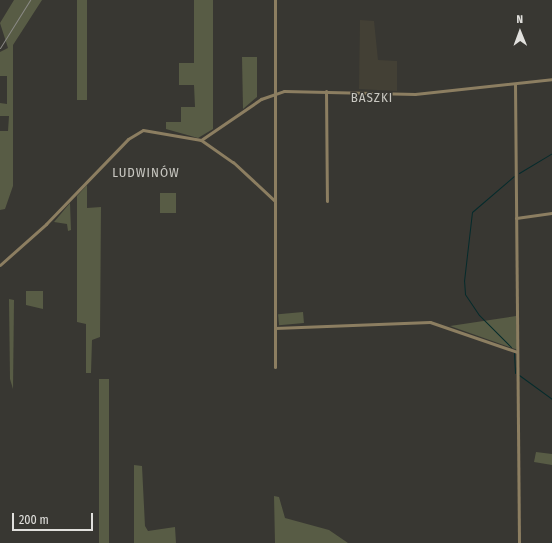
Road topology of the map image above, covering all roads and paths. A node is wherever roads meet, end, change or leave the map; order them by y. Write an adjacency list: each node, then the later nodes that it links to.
1 (275, 0): 5 (street)
2 (552, 79): 3 (street)
3 (515, 84): 4 (street); 10 (street)
4 (326, 91): 5 (street); 8 (street)
5 (275, 93): 6 (street); 7 (street)
6 (201, 140): 7 (street); 11 (street)
7 (275, 201): 12 (street)
8 (327, 201)
9 (552, 213): 10 (street)
10 (516, 218): 13 (street)
11 (0, 265)
12 (275, 328): 13 (street); 14 (street)
13 (517, 352): 15 (street)
14 (275, 367)
15 (519, 543)

